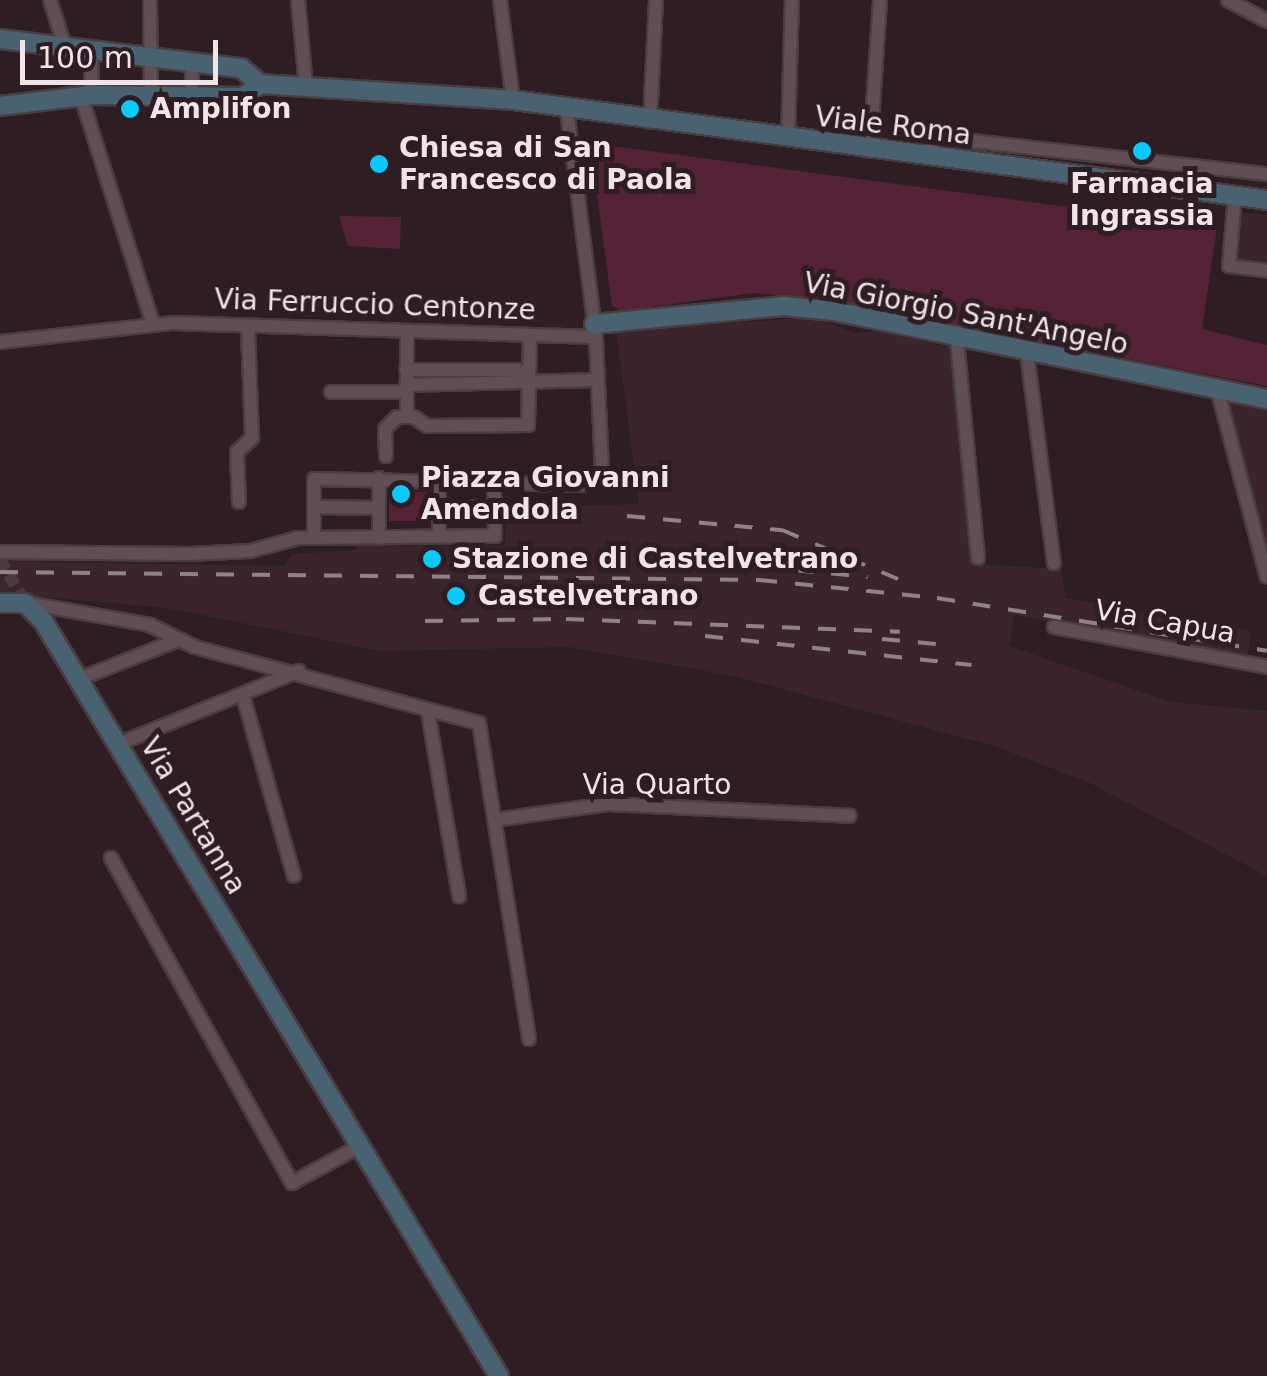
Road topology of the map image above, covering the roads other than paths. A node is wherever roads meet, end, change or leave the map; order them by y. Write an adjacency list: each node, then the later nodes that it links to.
1 (50, 0): 11 (street)
2 (150, 0): 13 (street)
3 (298, 0): 16 (street)
4 (500, 0): 20 (street)
5 (656, 0): 23 (street)
6 (792, 0): 24 (street)
7 (880, 0): 25 (street)
8 (1228, 0): 9 (street)
9 (1267, 21)
10 (0, 38): 11 (street)
11 (64, 47): 12 (street)
12 (92, 50): 13 (street); 18 (street)
13 (151, 56): 14 (street); 17 (street)
14 (192, 62): 15 (street); 19 (street)
15 (260, 84): 16 (street, Viale Roma); 19 (street)
16 (306, 88): 20 (street, Viale Roma)
17 (151, 94): 18 (street); 19 (street)
18 (86, 95): 21 (street); 31 (street)
19 (191, 96)
20 (514, 100): 22 (street, Viale Roma)
21 (0, 106)
22 (567, 112): 23 (street, Viale Roma); 33 (street)
23 (650, 122): 24 (street, Viale Roma)
24 (788, 140): 25 (street, Viale Roma)
25 (870, 151): 26 (street, Viale Roma)
26 (928, 158): 27 (street); 28 (street, Viale Roma)
27 (1267, 174)
28 (1235, 196): 29 (street, Viale Roma); 30 (street)
29 (1267, 200)
30 (1267, 270)
31 (153, 326): 32 (street, Via Ferruccio Centonze); 37 (street, Via Ferruccio Centonze)
32 (248, 327): 34 (street, Via Ferruccio Centonze); 50 (street)
33 (595, 330): 35 (street, Via Ferruccio Centonze); 36 (street, Via Giorgio Sant'Angelo); 40 (street)
34 (406, 333): 35 (street, Via Ferruccio Centonze); 41 (street)
35 (530, 335): 39 (street)
36 (957, 340): 38 (street, Via Giorgio Sant'Angelo); 59 (street)
37 (0, 342)
38 (1027, 353): 43 (street, Via Giorgio Sant'Angelo); 60 (street)
39 (529, 378): 40 (street); 41 (street); 45 (street)
40 (598, 380): 49 (street)
41 (406, 382): 42 (street); 45 (street)
42 (331, 392)
43 (1218, 392): 44 (street, Via Giorgio Sant'Angelo); 61 (street)
44 (1267, 399)
45 (407, 417): 46 (street)
46 (386, 456)
47 (379, 478): 48 (street); 51 (street); 54 (street)
48 (439, 478): 49 (street); 52 (street)
49 (500, 479): 53 (street)
50 (239, 502)
51 (314, 507): 54 (street); 56 (street)
52 (438, 507): 53 (street); 55 (street)
53 (495, 507): 55 (street)
54 (379, 508): 57 (street)
55 (439, 536): 57 (street)
56 (314, 538): 57 (street); 58 (street)
57 (380, 538)
58 (0, 552)
59 (978, 558)
60 (1054, 563)
61 (1267, 577)
62 (0, 603): 63 (street)
63 (25, 603): 65 (street); 68 (street, Via Partanna)
64 (1054, 627): 66 (street, Via Capua)
65 (178, 640): 67 (street); 68 (street)
66 (1267, 667)
67 (299, 671): 69 (street); 70 (street)
68 (79, 678): 71 (street, Via Partanna)
69 (242, 696): 71 (street); 75 (street)
70 (428, 712): 73 (street); 76 (street)
71 (118, 744): 78 (street, Via Partanna)
72 (850, 816): 73 (street, Via Quarto)
73 (494, 820): 77 (street)
74 (111, 858): 78 (street)
75 (294, 876)
76 (460, 896)
77 (530, 1039)
78 (360, 1146): 79 (street, Via Partanna)
79 (500, 1376)

